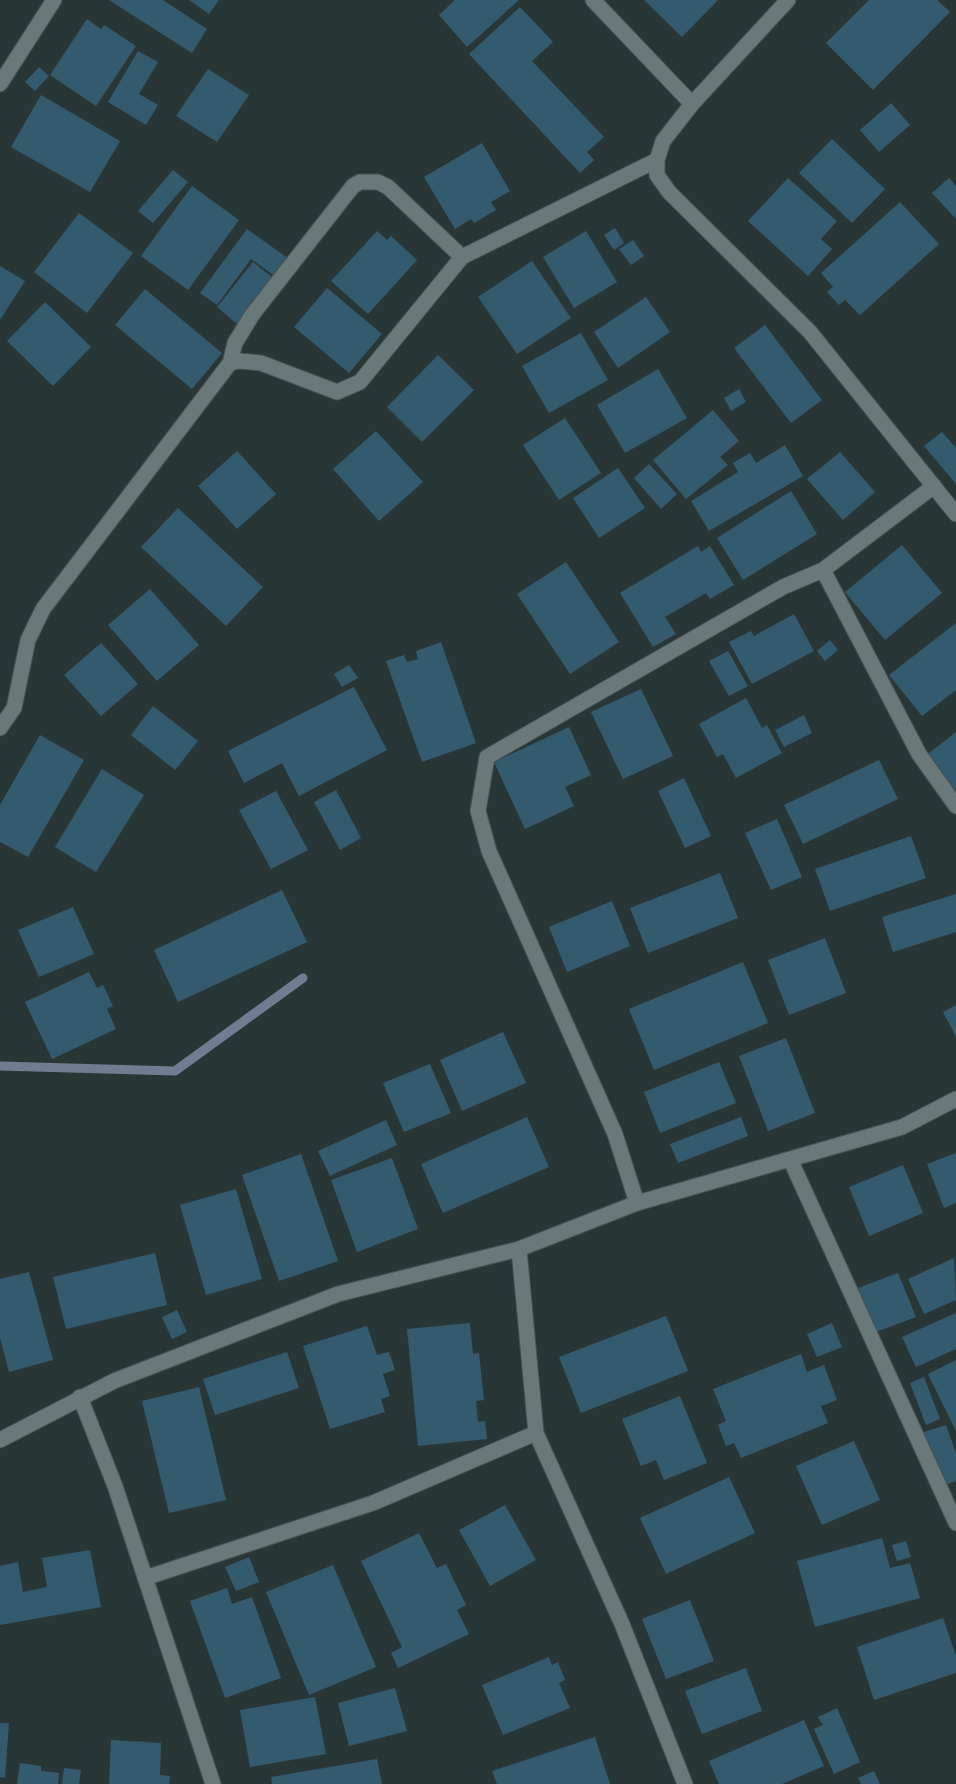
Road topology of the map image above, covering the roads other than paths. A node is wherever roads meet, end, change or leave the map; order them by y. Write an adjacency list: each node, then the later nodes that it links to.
1 (54, 0): 4 (street)
2 (593, 0): 5 (street)
3 (788, 0): 5 (street)
4 (0, 84)
5 (692, 104): 6 (street)
6 (657, 160): 7 (street); 9 (street)
7 (462, 257): 8 (street); 8 (street)
8 (230, 363): 12 (street)
9 (934, 486): 10 (street); 11 (street)
10 (956, 514)
11 (823, 570): 13 (street); 16 (street)
12 (0, 728)
13 (956, 806)
14 (956, 1099): 15 (street)
15 (790, 1159): 16 (street); 21 (street)
16 (637, 1203): 17 (street)
17 (519, 1249): 18 (street); 19 (street)
18 (80, 1397): 20 (street); 23 (street)
19 (536, 1432): 23 (street); 25 (street)
20 (0, 1440)
21 (951, 1503): 22 (street)
22 (956, 1523)
23 (145, 1578): 24 (street)
24 (213, 1784)
25 (685, 1784)

